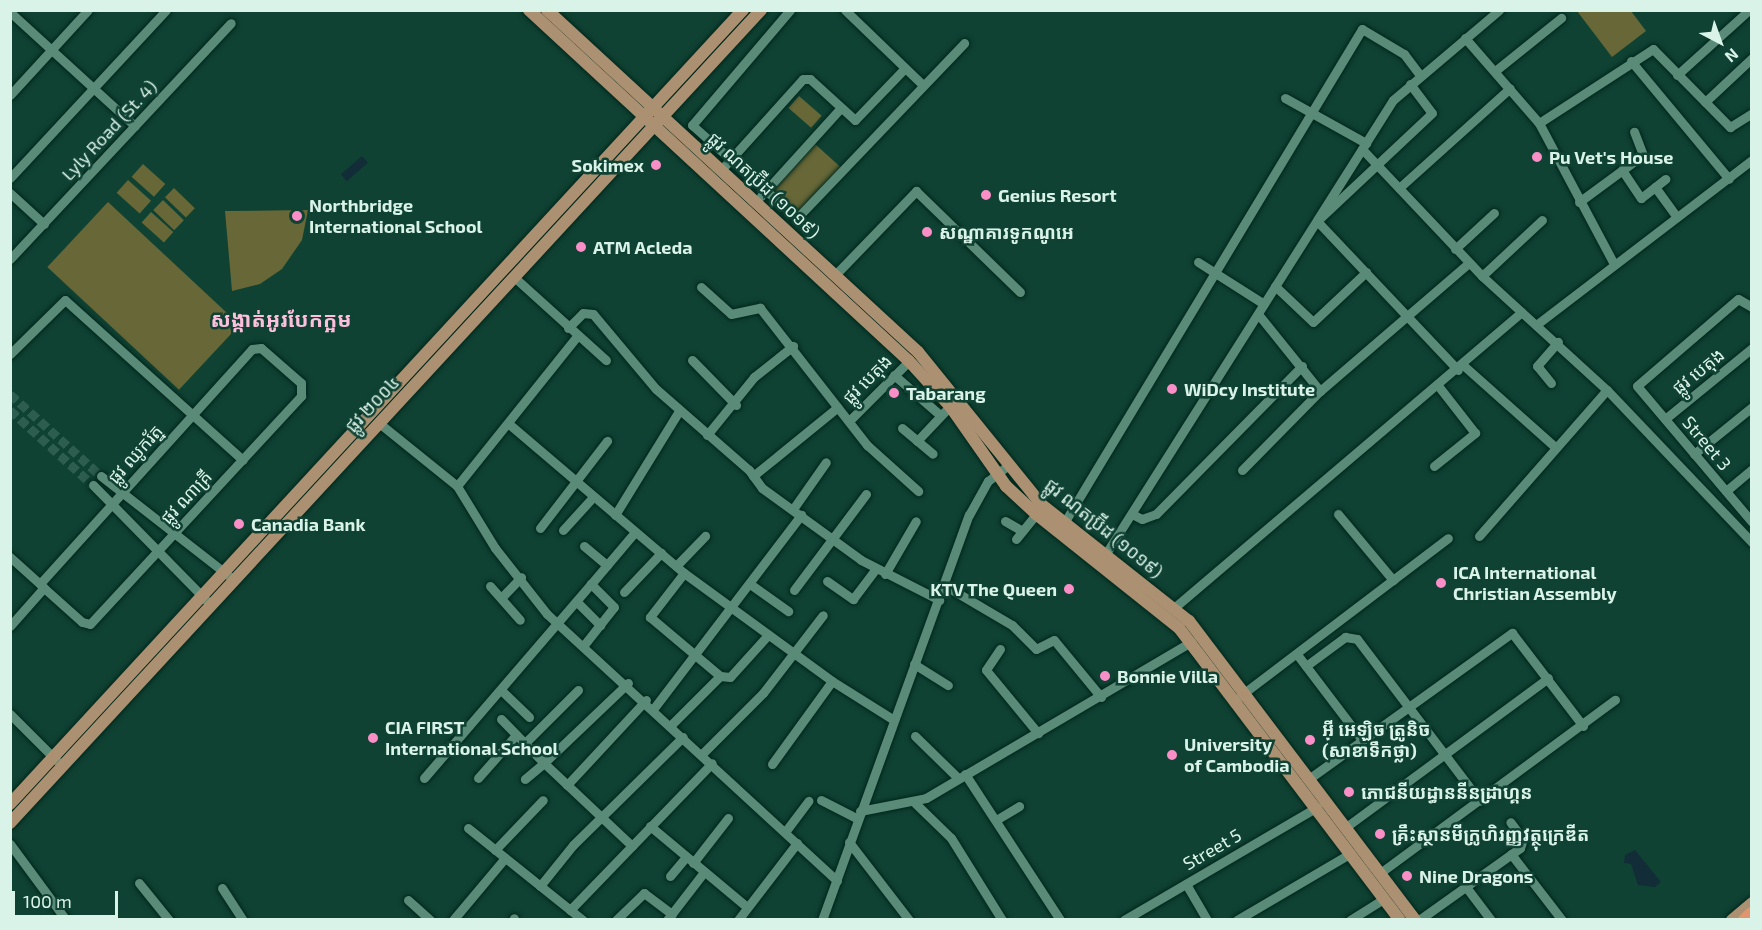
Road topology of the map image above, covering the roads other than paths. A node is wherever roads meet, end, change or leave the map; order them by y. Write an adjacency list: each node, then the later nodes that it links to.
1 (88, 10): 16 (street)
2 (166, 10): 25 (street)
3 (528, 10): 33 (main road)
4 (547, 10): 33 (main road)
5 (743, 10): 33 (main road, ផ្លូវ ២០០៤)
6 (761, 10): 33 (main road, ផ្លូវ ២០០៤)
7 (790, 10): 39 (street)
8 (845, 10): 19 (street)
9 (1499, 10): 14 (street)
10 (1749, 10): 22 (street)
11 (13, 13): 16 (street)
12 (1561, 18): 20 (street)
13 (231, 23): 35 (street, Lyly Road (St. 4))
14 (1465, 38): 20 (street); 21 (street)
15 (964, 43): 23 (street)
16 (52, 50): 25 (street); 27 (street)
17 (1752, 58): 29 (street)
18 (1631, 61): 22 (street); 34 (street); 44 (street)
19 (905, 68): 23 (street); 30 (street)
20 (1494, 71): 26 (street)
21 (1420, 75): 24 (street); 31 (street)
22 (1677, 75): 29 (street)
23 (922, 84): 48 (street)
24 (1410, 84): 37 (street); 40 (street)
25 (93, 88): 35 (street); 42 (street)
26 (1510, 88): 34 (street); 46 (street)
27 (10, 95)
28 (1285, 98): 31 (street)
29 (1705, 102): 32 (street)
30 (840, 109): 39 (street); 48 (street)
31 (1312, 113): 37 (street); 61 (street)
32 (1752, 113)
33 (654, 116): 39 (main road, ផ្លូវ ណតប្រ៊ីដ (១០១៩)); 64 (main road, ផ្លូវ ២០០៤); 83 (main road, ផ្លូវ ណតប្រ៊ីដ (១០១៩)); 117 (main road, ផ្លូវ ២០០៤)
34 (1539, 123): 49 (street)
35 (135, 126): 54 (street, Lyly Road (St. 4))
36 (1634, 132): 41 (street)
37 (1364, 146): 40 (street); 53 (street)
38 (1752, 160): 44 (street)
39 (725, 165): 48 (main road, ផ្លូវ ណតប្រ៊ីដ (១០១៩))
40 (1377, 165): 46 (street); 53 (street)
41 (1622, 170): 45 (street); 49 (street)
42 (10, 178)
43 (1665, 179): 45 (street)
44 (1729, 179): 51 (street)
45 (1655, 187): 51 (street)
46 (1399, 188): 55 (street)
47 (10, 193): 54 (street)
48 (760, 197): 62 (main road, ផ្លូវ ណតប្រ៊ីដ (១០១៩))
49 (1579, 202): 59 (street)
50 (1494, 213): 55 (street)
51 (1677, 217): 59 (street)
52 (1542, 220): 63 (street)
53 (1317, 221): 60 (street); 65 (street)
54 (44, 224): 56 (street, Lyly Road (St. 4))
55 (1455, 249): 58 (street)
56 (10, 259)
57 (1198, 262): 61 (street)
58 (1469, 263): 63 (street); 72 (street)
59 (1614, 264): 73 (street)
60 (1366, 272): 65 (street); 72 (street)
61 (1216, 273): 69 (street); 135 (street)
62 (835, 275): 67 (street); 112 (main road, ផ្លូវ ណតប្រ៊ីដ (១០១៩))
63 (1482, 276): 70 (street)
64 (514, 278): 74 (street); 100 (main road, ផ្លូវ ២០០៤)
65 (1275, 286): 69 (street)
66 (701, 287): 77 (street)
67 (1020, 292)
68 (1749, 303): 98 (street, Street 3)
69 (1264, 304): 71 (street)
70 (1522, 312): 73 (street); 85 (street)
71 (1258, 314): 84 (street); 129 (street)
72 (1408, 315): 85 (street); 90 (street)
73 (1536, 325): 76 (street)
74 (568, 328): 75 (street); 95 (street)
75 (577, 336): 81 (street); 101 (street)
76 (1558, 342): 87 (street); 89 (street)
77 (793, 346): 91 (street); 93 (street)
78 (257, 347): 96 (street, ផ្លូវ ឈូករ័ត្ន); 109 (street, ផ្លូវ ណាគ្រី)
79 (1752, 348): 98 (street, ផ្លូវ បេតុង)
80 (10, 354): 96 (street)
81 (606, 360)
82 (692, 360): 91 (street)
83 (909, 361): 86 (street, ផ្លូវ បេតុង); 92 (main road, ផ្លូវ ណតប្រ៊ីដ (១០១៩))
84 (1302, 366): 90 (street); 129 (street)
85 (1460, 368): 88 (street); 106 (street)
86 (894, 375): 97 (street); 99 (street, ផ្លូវ បេតុង)
87 (1551, 383)
88 (1439, 387): 111 (street); 171 (street)
89 (1607, 390): 106 (street); 146 (street)
90 (1320, 391): 114 (street)
91 (736, 405): 103 (street)
92 (950, 406): 97 (street); 112 (main road, ផ្លូវ ណតប្រ៊ីដ (១០១៩))
93 (838, 407): 99 (street); 116 (street)
94 (1752, 407): 108 (street)
95 (680, 411): 103 (street); 131 (street)
96 (193, 414): 109 (street); 124 (street, ផ្លូវ ឈូករ័ត្ន)
97 (940, 415): 105 (street)
98 (1665, 419): 108 (street, Street 3)
99 (849, 421): 121 (street)
100 (380, 423): 117 (main road, ផ្លូវ ២០០៤); 120 (street)
101 (509, 424): 118 (street); 120 (street)
102 (902, 428): 105 (street)
103 (707, 435): 116 (street)
104 (607, 441): 118 (street)
105 (917, 441): 107 (street)
106 (1554, 446): 142 (street)
107 (933, 454)
108 (1694, 454): 122 (street, Street 3)
109 (243, 460): 140 (street, ផ្លូវ ណាគ្រី)
110 (826, 462): 127 (street)
111 (1434, 466)
112 (1002, 469): 128 (main road, ផ្លូវ ណតប្រ៊ីដ (១០១៩)); 135 (main road, ផ្លូវ ណតប្រ៊ីដ (១០១៩)); 162 (street)
113 (1752, 469): 122 (street)
114 (1242, 470)
115 (101, 476): 124 (street)
116 (753, 476): 127 (street)
117 (318, 480): 156 (main road, ផ្លូវ ២០០៤)
118 (576, 484): 125 (street); 136 (street)
119 (93, 485): 126 (street)
120 (457, 486): 157 (street)
121 (918, 491)
122 (1726, 491): 134 (street, Street 3)
123 (866, 494): 143 (street)
124 (121, 495): 126 (street, ផ្លូវ ឈូករ័ត្ន); 140 (street)
125 (593, 497): 131 (street); 137 (street)
126 (113, 503): 148 (street); 164 (street, ផ្លូវ ឈូករ័ត្ន)
127 (797, 512): 143 (street); 161 (street)
128 (1036, 514): 138 (street); 182 (main road, ផ្លូវ ណតប្រ៊ីដ (១០១៩))
129 (1132, 514): 150 (street)
130 (1338, 514): 158 (street)
131 (615, 515): 139 (street)
132 (916, 521): 154 (street)
133 (1005, 521): 138 (street)
134 (1752, 522)
135 (1064, 523): 150 (main road, ផ្លូវ ណតប្រ៊ីដ (១០១៩))
136 (540, 528)
137 (563, 530)
138 (1022, 531): 145 (street)
139 (635, 532): 149 (street); 152 (street)
140 (173, 534): 148 (street, ផ្លូវ ណាគ្រី); 156 (street)
141 (705, 536): 153 (street)
142 (1479, 536)
143 (833, 538): 154 (street); 165 (street)
144 (1448, 538): 158 (street)
145 (1016, 539)
146 (1752, 542)
147 (584, 546): 152 (street)
148 (159, 551): 164 (street, ផ្លូវ ណាគ្រី); 169 (street)
149 (661, 553): 153 (street); 166 (street)
150 (1105, 555): 171 (main road, ផ្លូវ ណតប្រ៊ីដ (១០១៩))
151 (10, 557): 164 (street)
152 (607, 565): 160 (street)
153 (676, 566): 155 (street)
154 (881, 572): 159 (street); 168 (street)
155 (684, 573): 173 (street); 187 (street)
156 (229, 576): 169 (main road, ផ្លូវ ២០០៤)
157 (520, 577): 167 (street); 180 (street)
158 (1393, 580): 186 (street)
159 (827, 581)
160 (591, 584): 170 (street); 178 (street)
161 (750, 585): 173 (street); 174 (street)
162 (944, 585): 168 (street); 198 (street)
163 (490, 586): 167 (street)
164 (40, 588): 175 (street, ផ្លូវ ឈូករ័ត្ន)
165 (794, 590)
166 (624, 592)
167 (501, 598): 177 (street)
168 (939, 600): 188 (street)
169 (206, 601): 217 (main road, ផ្លូវ ២០០៤)
170 (577, 602): 178 (street); 180 (street)
171 (1175, 607): 197 (main road, ផ្លូវ ណតប្រ៊ីដ (១០១៩))
172 (10, 608): 175 (street)
173 (732, 609): 181 (street); 187 (street)
174 (788, 611)
175 (19, 615): 179 (street, ផ្លូវ ឈូករ័ត្ន)
176 (823, 615): 185 (street)
177 (520, 620)
178 (600, 625): 183 (street)
179 (10, 626)
180 (559, 626): 183 (street); 195 (street)
181 (768, 635): 185 (street); 190 (street)
182 (1191, 642): 197 (main road, ផ្លូវ ណតប្រ៊ីដ (១០១៩)); 198 (street)
183 (584, 645): 193 (street)
184 (1000, 649): 209 (street)
185 (795, 653): 192 (street); 215 (street)
186 (1298, 655): 189 (street); 197 (street)
187 (698, 656): 190 (street); 202 (street)
188 (915, 664): 194 (street); 206 (street)
189 (1306, 666): 201 (street); 213 (street)
190 (720, 676): 207 (street)
191 (1548, 678): 201 (street); 208 (street); 216 (street)
192 (832, 681): 206 (street); 220 (street)
193 (627, 683): 199 (street); 218 (street)
194 (948, 685)
195 (501, 690): 204 (street); 222 (street)
196 (578, 690): 214 (street)
197 (1241, 696): 224 (main road, ផ្លូវ ណតប្រ៊ីដ (១០១៩)); 234 (main road, ផ្លូវ ណតប្រ៊ីដ (១០១៩))
198 (1101, 697): 209 (street)
199 (646, 700): 202 (street); 226 (street)
200 (1615, 700): 208 (street)
201 (1408, 706): 213 (street); 216 (street)
202 (654, 708): 207 (street)
203 (11, 715): 217 (street)
204 (529, 717)
205 (501, 719): 210 (street)
206 (894, 720): 235 (street)
207 (671, 725): 212 (street)
208 (1583, 726): 230 (street)
209 (1038, 733): 221 (street)
210 (516, 735): 214 (street); 223 (street)
211 (915, 736): 221 (street)
212 (682, 737): 215 (street); 236 (street)
213 (1362, 740): 224 (street)
214 (525, 743): 218 (street)
215 (702, 754): 219 (street)
216 (1445, 754): 230 (street); 242 (street)
217 (60, 759): 232 (main road, ផ្លូវ ២០០៤); 239 (main road, ផ្លូវ ២០០៤)
218 (544, 763): 225 (street); 226 (street)
219 (712, 763): 241 (street); 244 (street)
220 (772, 764)
221 (962, 776): 231 (street); 238 (street)
222 (424, 778)
223 (478, 778)
224 (1310, 778): 242 (main road, ផ្លូវ ណតប្រ៊ីដ (១០១៩))
225 (525, 779)
226 (567, 785): 236 (street)
227 (543, 800): 249 (street)
228 (821, 800): 235 (street)
229 (808, 801): 244 (street)
230 (1480, 801): 255 (street)
231 (915, 803): 235 (street); 280 (street)
232 (10, 804)
233 (1019, 806): 238 (street)
234 (1317, 807): 250 (main road, ផ្លូវ ណតប្រ៊ីដ (១០១៩)); 259 (street, Street 5)
235 (858, 814): 245 (street)
236 (601, 817): 248 (street); 260 (street)
237 (728, 818): 253 (street)
238 (996, 820): 281 (street)
239 (10, 822)
240 (1510, 822): 251 (street)
241 (650, 826): 248 (street); 253 (street)
242 (1346, 827): 255 (main road, ផ្លូវ ណតប្រ៊ីដ (១០១៩))
243 (468, 828): 249 (street)
244 (785, 832): 246 (street)
245 (849, 842): 257 (street); 279 (street)
246 (797, 843): 257 (street); 266 (street)
247 (10, 844): 271 (street)
248 (632, 846): 267 (street)
249 (495, 850): 252 (street)
250 (1351, 853): 263 (main road, ផ្លូវ ណតប្រ៊ីដ (១០១៩)); 284 (street)
251 (1511, 854): 261 (street); 289 (street)
252 (505, 858): 260 (street); 274 (street)
253 (689, 860): 254 (street); 256 (street)
254 (704, 872): 266 (street); 269 (street)
255 (1380, 873): 287 (main road, ផ្លូវ ណតប្រ៊ីដ (១០១៩))
256 (670, 876)
257 (837, 881): 278 (street)
258 (139, 883): 272 (street)
259 (1186, 884): 282 (street, Street 5); 283 (street)
260 (540, 886): 267 (street)
261 (1466, 887): 287 (street); 288 (street)
262 (222, 888): 273 (street)
263 (1384, 899): 285 (street); 286 (main road, ផ្លូវ ណតប្រ៊ីដ (១០១៩))
264 (408, 900): 270 (street)
265 (1752, 903): 290 (main road)
266 (747, 907): 277 (street)
267 (570, 910): 275 (street)
268 (1752, 914): 291 (highway)
269 (669, 917): 276 (street)
270 (427, 919)
271 (66, 920)
272 (169, 920)
273 (243, 920)
274 (453, 920)
275 (583, 920)
276 (616, 920)
277 (738, 920)
278 (822, 920)
279 (909, 920)
280 (1002, 920)
281 (1060, 920)
282 (1124, 920)
283 (1207, 920)
284 (1238, 920)
285 (1350, 920)
286 (1400, 920)
287 (1417, 920)
288 (1491, 920)
289 (1562, 920)
290 (1732, 920)
291 (1745, 920)

